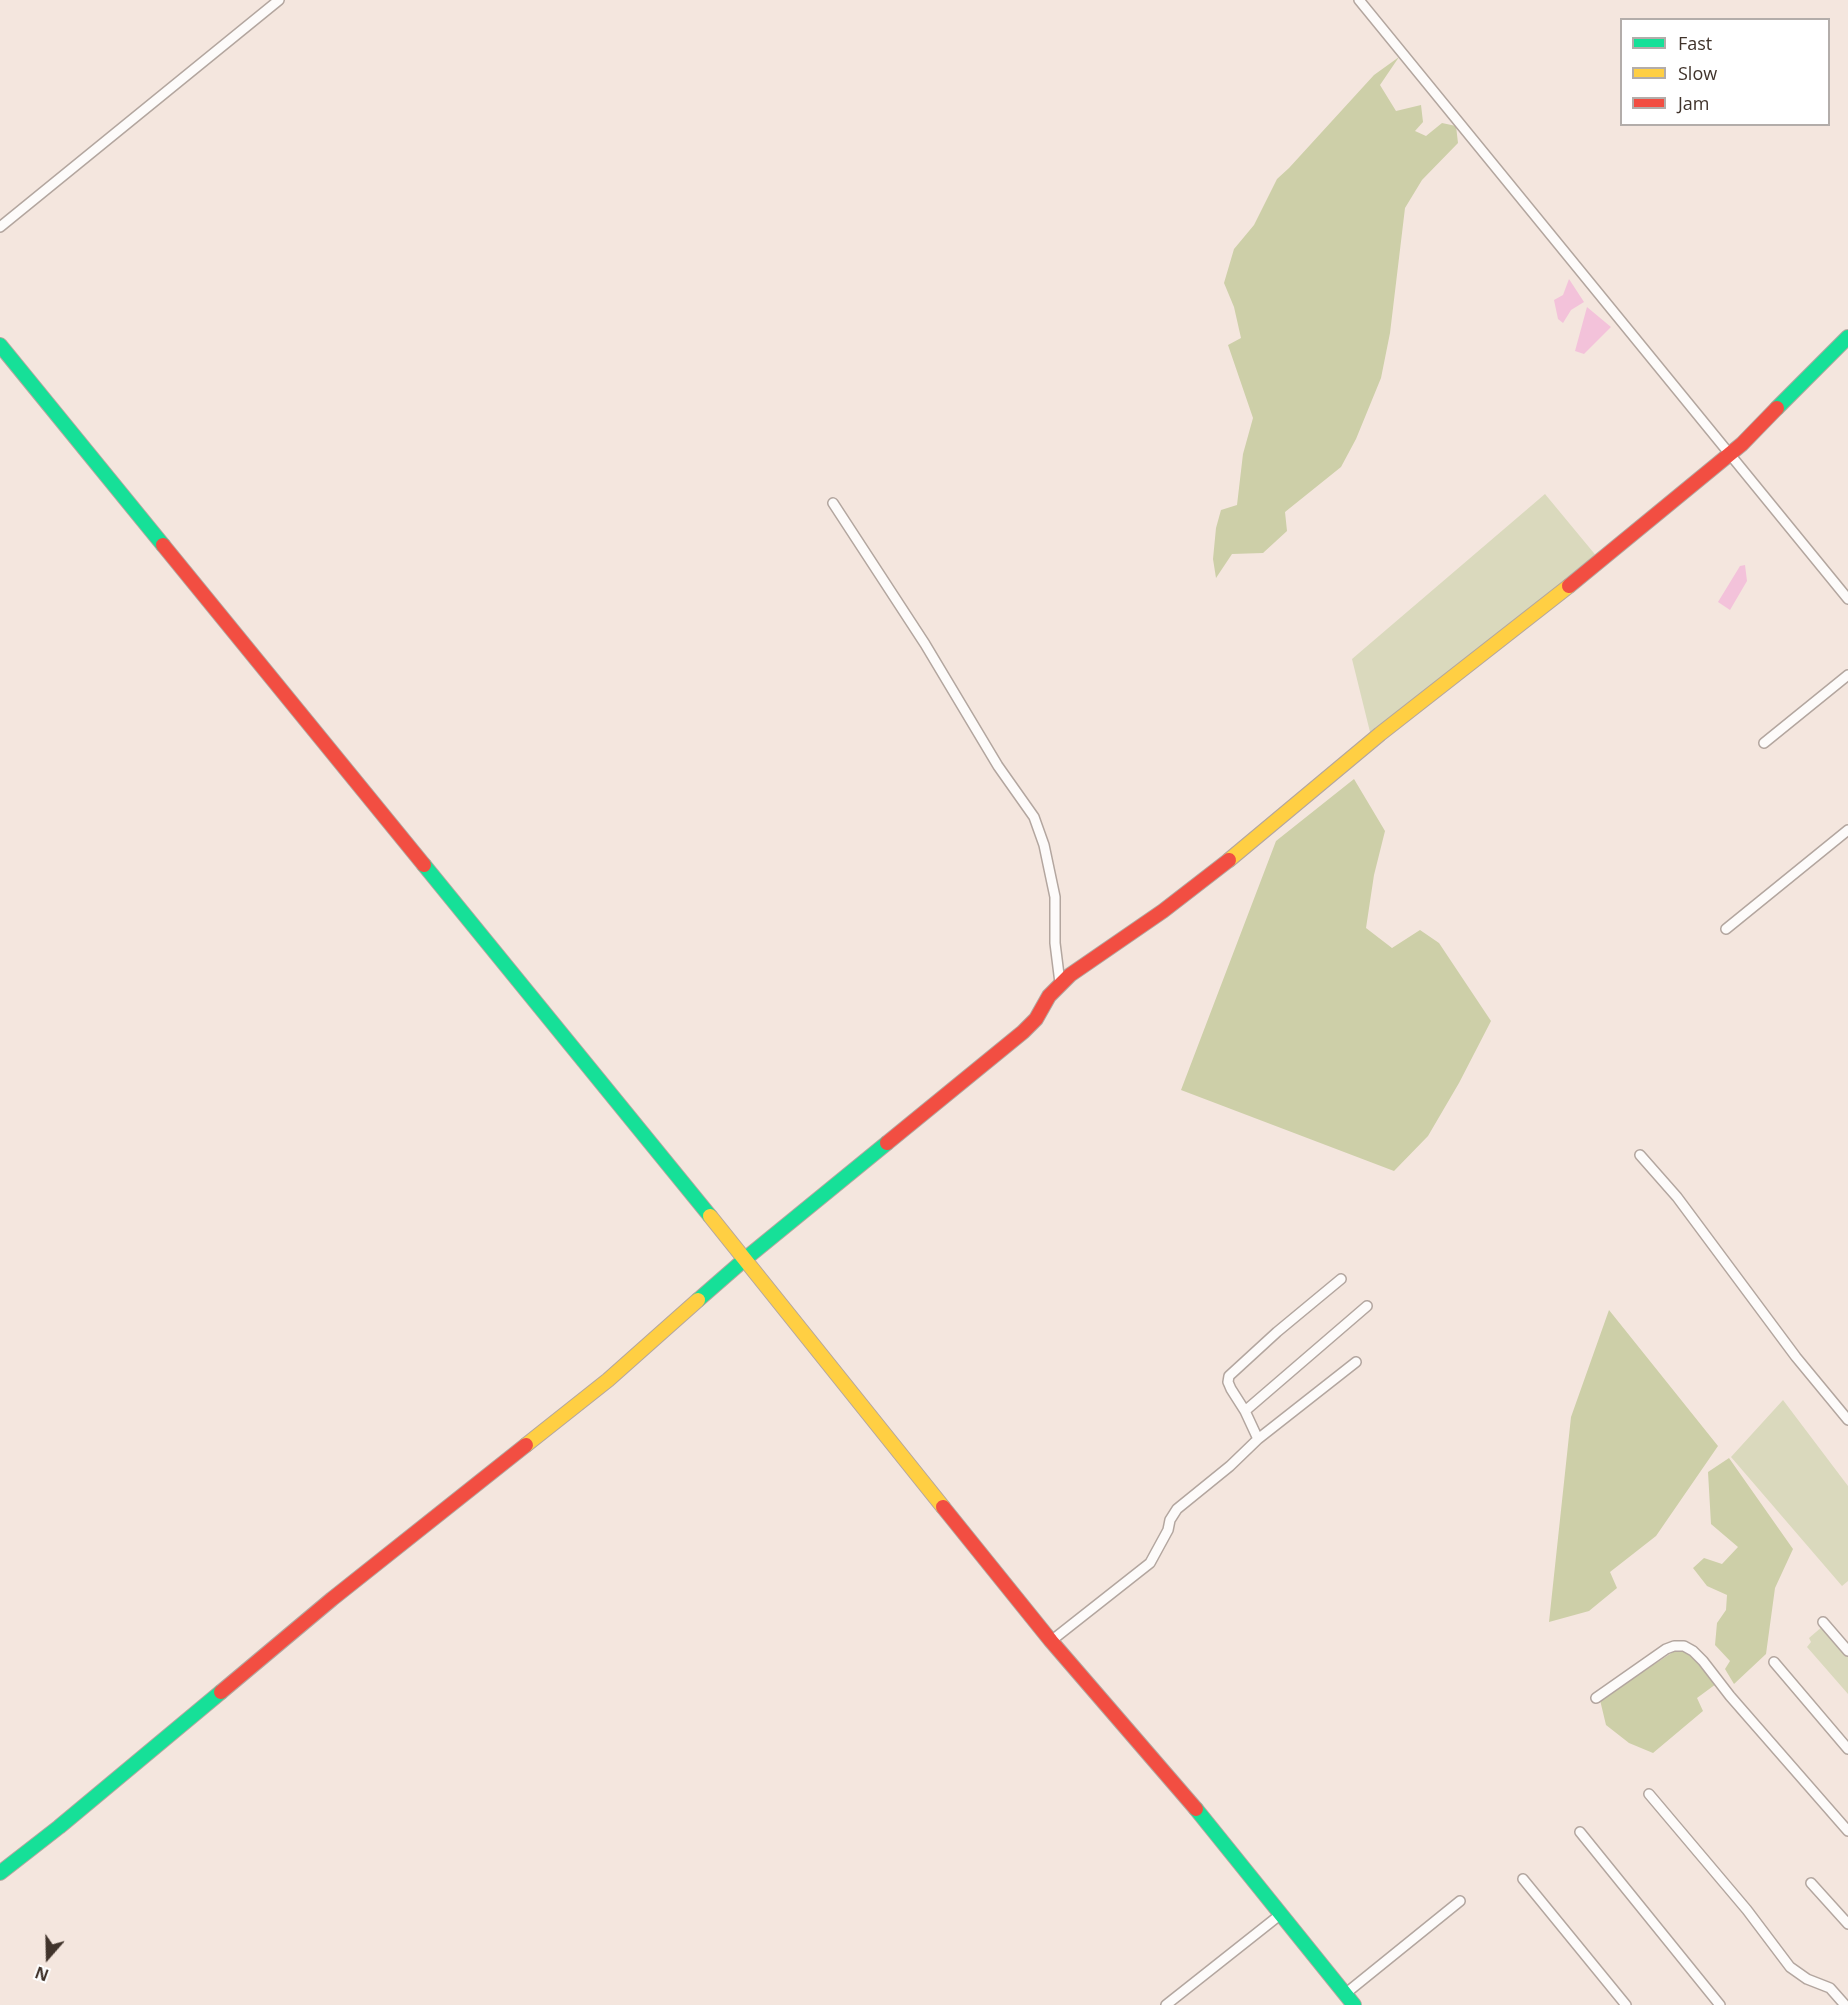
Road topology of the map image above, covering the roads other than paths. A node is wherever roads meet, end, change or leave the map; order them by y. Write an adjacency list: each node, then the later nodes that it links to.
1 (279, 0): 3 (street)
2 (1359, 0): 6 (street)
3 (0, 227)
4 (1848, 337): 6 (street)
5 (0, 345): 15 (street)
6 (1729, 454): 8 (street); 13 (street)
7 (833, 503): 13 (street)
8 (1848, 598)
9 (1848, 675): 10 (street)
10 (1764, 743)
11 (1848, 830): 12 (street)
12 (1726, 929)
13 (1060, 983): 15 (street)
14 (1640, 1155): 20 (street)
15 (745, 1259): 23 (street); 31 (street)
16 (1341, 1278): 19 (street)
17 (1366, 1306): 19 (street)
18 (1356, 1362): 21 (street)
19 (1245, 1411): 21 (street)
20 (1848, 1420)
21 (1258, 1439): 23 (street)
22 (1823, 1622): 24 (street)
23 (1051, 1641): 35 (street)
24 (1848, 1651)
25 (1774, 1662): 27 (street)
26 (1596, 1698): 30 (street)
27 (1848, 1749)
28 (1649, 1794): 42 (street)
29 (1580, 1832): 41 (street)
30 (1848, 1832)
31 (0, 1873)
32 (1523, 1879): 40 (street)
33 (1811, 1883): 36 (street)
34 (1460, 1901): 37 (street)
35 (1281, 1914): 37 (street); 38 (street)
36 (1848, 1924)
37 (1345, 1994): 39 (street)
38 (1166, 2005)
39 (1354, 2005)
40 (1626, 2005)
41 (1720, 2005)
42 (1845, 2005)

